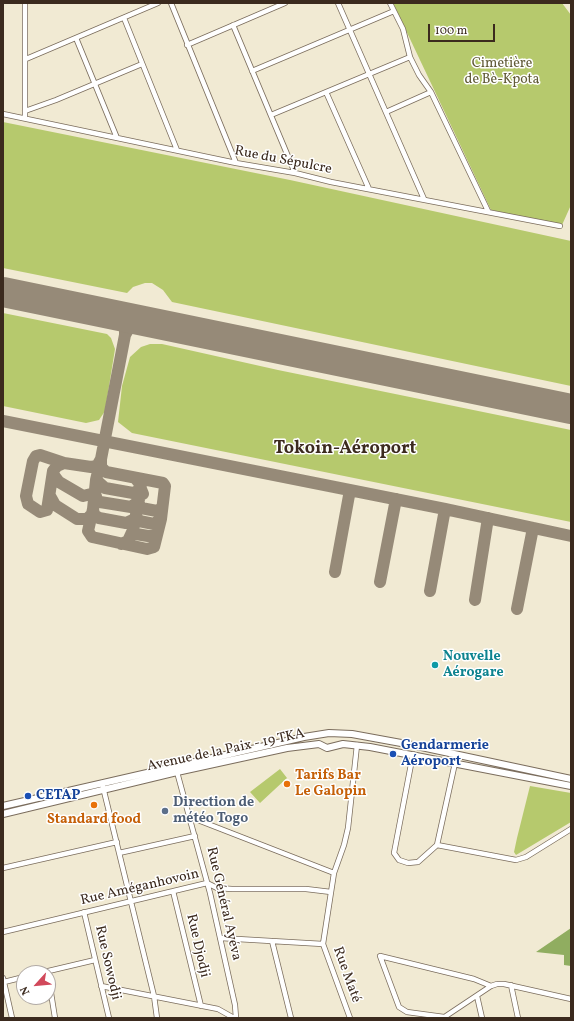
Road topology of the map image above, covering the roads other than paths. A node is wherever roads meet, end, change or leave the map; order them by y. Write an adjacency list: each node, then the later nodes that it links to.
1 (25, 3): 14 (street)
2 (158, 3): 8 (street)
3 (171, 3): 12 (street)
4 (285, 3): 9 (street)
5 (338, 3): 10 (street)
6 (390, 3): 7 (street)
7 (394, 11): 10 (street); 13 (street)
8 (124, 18): 11 (street); 15 (street)
9 (233, 25): 12 (street); 16 (street)
10 (350, 30): 16 (street); 17 (street)
11 (76, 38): 14 (street); 18 (street)
12 (187, 45): 28 (street)
13 (410, 57): 17 (street); 20 (street)
14 (26, 59): 21 (street)
15 (142, 64): 18 (street); 27 (street)
16 (252, 71): 24 (street)
17 (368, 74): 19 (street); 22 (street)
18 (96, 84): 21 (street); 26 (street)
19 (326, 92): 24 (street); 30 (street)
20 (431, 92): 22 (street); 32 (street)
21 (25, 110): 25 (street)
22 (386, 112): 31 (street)
23 (3, 114): 25 (street, Rue du Sépulcre)
24 (271, 115): 29 (street)
25 (25, 118): 26 (street, Rue du Sépulcre)
26 (117, 138): 27 (street, Rue du Sépulcre)
27 (177, 150): 28 (street, Rue du Sépulcre)
28 (236, 163): 29 (street, Rue du Sépulcre)
29 (295, 173): 30 (street, Rue du Sépulcre)
30 (369, 188): 31 (street, Rue du Sépulcre)
31 (424, 199): 32 (street, Rue du Sépulcre)
32 (488, 211): 33 (street, Rue du Sépulcre)
33 (560, 226)
34 (357, 745): 35 (main road, Avenue de la Paix - 19 TKA); 37 (main road, Avenue de la Paix - 19 TKA); 51 (street, Rue Maté)
35 (413, 754): 36 (main road, Avenue de la Paix - 19 TKA); 48 (street)
36 (455, 762): 40 (main road, Avenue de la Paix - 19 TKA); 48 (street)
37 (177, 772): 41 (main road, Avenue de la Paix - 19 TKA); 44 (street, Rue Général Ayéva)
38 (571, 779): 39 (main road, Avenue de la Paix - 19 TKA)
39 (102, 783): 41 (street); 42 (main road, Avenue de la Paix - 19 TKA)
40 (571, 786)
41 (104, 790): 43 (main road, Avenue de la Paix - 19 TKA); 47 (street)
42 (3, 806)
43 (3, 814)
44 (190, 817): 46 (street, Rue Général Ayéva); 51 (street)
45 (571, 830): 48 (street)
46 (195, 836): 49 (street); 52 (street, Rue Général Ayéva)
47 (116, 842): 49 (street); 50 (street)
48 (437, 845)
49 (119, 853): 55 (street)
50 (3, 868)
51 (334, 873): 54 (street, Rue Maté)
52 (207, 884): 53 (street, Rue Améganhovoin); 54 (street, Rue Améganhovoin); 58 (street, Rue Général Ayéva)
53 (173, 891): 55 (street, Rue Améganhovoin); 72 (street, Rue Djodji)
54 (331, 892): 60 (street, Rue Maté)
55 (131, 901): 56 (street, Rue Améganhovoin); 68 (street)
56 (84, 912): 57 (street, Rue Améganhovoin); 61 (street, Rue Sowodji)
57 (3, 932)
58 (220, 938): 59 (street); 77 (street, Rue Général Ayéva)
59 (272, 941): 60 (street); 78 (street)
60 (323, 944): 79 (street, Rue Maté)
61 (95, 960): 62 (street); 65 (street, Rue Sowodji)
62 (56, 971)
63 (16, 978): 64 (street)
64 (3, 980): 73 (street)
65 (101, 986): 68 (street); 75 (street, Rue Sowodji)
66 (491, 986): 67 (street); 69 (street); 80 (street)
67 (510, 986): 70 (street); 82 (street)
68 (154, 996): 72 (street); 76 (street)
69 (477, 996): 80 (street); 81 (street)
70 (571, 999)
71 (54, 1005): 74 (street)
72 (200, 1006): 77 (street)
73 (12, 1018)
74 (56, 1018)
75 (109, 1018)
76 (157, 1018)
77 (235, 1018)
78 (291, 1018)
79 (350, 1018)
80 (444, 1018)
81 (482, 1018)
82 (518, 1018)

